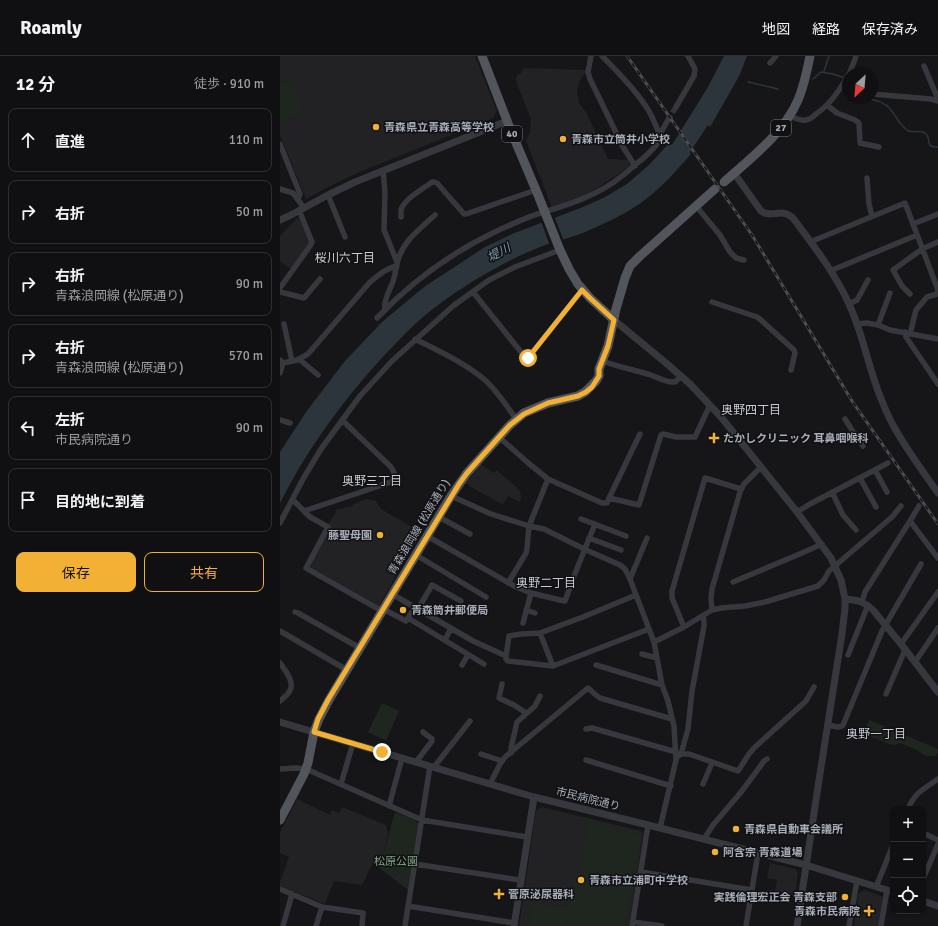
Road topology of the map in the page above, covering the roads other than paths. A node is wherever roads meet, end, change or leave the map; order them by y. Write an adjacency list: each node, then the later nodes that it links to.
1 (482, 56): 18 (main road, 40)
2 (591, 56): 22 (street)
3 (602, 56): 19 (street)
4 (688, 56): 15 (street)
5 (776, 56): 8 (street)
6 (810, 56): 16 (main road, 27)
7 (856, 56): 10 (street)
8 (770, 64)
9 (924, 66): 13 (street)
10 (851, 68)
11 (842, 86): 14 (street)
12 (878, 95): 13 (street)
13 (938, 100)
14 (827, 105): 16 (street); 21 (street)
15 (676, 107)
16 (790, 116): 24 (main road, 27)
17 (668, 120): 19 (street)
18 (507, 121): 23 (street); 29 (main road, 40)
19 (660, 136): 22 (street)
20 (280, 144): 31 (street)
21 (880, 147)
22 (635, 166): 34 (street)
23 (383, 170): 30 (street); 48 (street)
24 (734, 173): 26 (main road, 27); 43 (street)
25 (867, 178): 37 (street)
26 (724, 182)
27 (280, 189): 31 (street)
28 (715, 189): 32 (main road, 青森浪岡線 (松原通り))
29 (536, 190): 34 (main road, 40); 38 (street)
30 (328, 195): 33 (street); 42 (street)
31 (298, 200): 33 (street)
32 (696, 206): 47 (street); 63 (main road, 青森浪岡線 (松原通り))
33 (301, 209): 39 (street); 52 (street)
34 (545, 213): 45 (main road, 40); 61 (street)
35 (938, 214): 40 (street)
36 (435, 215): 48 (street)
37 (872, 216): 40 (street); 43 (street)
38 (401, 217)
39 (280, 220)
40 (913, 224): 41 (street)
41 (917, 235): 46 (street); 49 (street)
42 (345, 237)
43 (810, 242): 49 (street)
44 (938, 242): 46 (street)
45 (559, 249): 53 (main road, 40); 56 (street)
46 (922, 249): 54 (street); 58 (street)
47 (744, 260)
48 (397, 264): 61 (street); 70 (street)
49 (830, 271): 60 (street)
50 (320, 279): 55 (street)
51 (868, 280): 60 (street)
52 (280, 288)
53 (582, 290): 56 (street); 63 (main road, 40)
54 (938, 291): 67 (street)
55 (280, 292)
56 (473, 292): 68 (street)
57 (890, 293): 66 (street)
58 (910, 294)
59 (712, 302): 74 (street)
60 (849, 304): 65 (street)
61 (384, 310): 62 (street)
62 (377, 318)
63 (614, 320): 73 (main road, 青森浪岡線 (松原通り)); 77 (street)
64 (284, 324): 72 (street)
65 (856, 324): 66 (street); 96 (street)
66 (878, 325): 67 (street)
67 (908, 333): 69 (street); 78 (street)
68 (415, 339): 80 (street); 83 (street)
69 (938, 339)
70 (300, 359): 72 (street); 76 (street)
71 (282, 361): 72 (street); 75 (street)
72 (292, 361)
73 (603, 361): 77 (street); 80 (main road, 青森浪岡線 (松原通り))
74 (791, 370)
75 (280, 373)
76 (318, 375)
77 (681, 376): 79 (street)
78 (938, 384)
79 (710, 405): 89 (street); 98 (street)
80 (516, 419): 86 (main road, 青森浪岡線 (松原通り))
81 (845, 419): 87 (street)
82 (280, 420): 84 (street)
83 (342, 420): 103 (street); 108 (street)
84 (290, 423)
85 (640, 434): 98 (street)
86 (499, 437): 92 (street); 97 (main road, 青森浪岡線 (松原通り))
87 (863, 446)
88 (888, 463): 90 (street)
89 (761, 467): 93 (street); 104 (street)
90 (875, 470): 91 (street); 95 (street)
91 (860, 478): 94 (street); 102 (street)
92 (548, 479): 98 (street); 110 (street)
93 (742, 489): 138 (street); 145 (street)
94 (832, 492): 104 (street); 111 (street)
95 (888, 492)
96 (938, 492)
97 (452, 496): 105 (main road, 青森浪岡線 (松原通り)); 110 (street)
98 (609, 498)
99 (295, 502): 103 (street)
100 (901, 506): 123 (street)
101 (919, 506): 107 (street)
102 (876, 508)
103 (304, 511): 136 (street)
104 (796, 512): 117 (street)
105 (439, 517): 112 (street); 113 (main road, 青森浪岡線 (松原通り))
106 (581, 519): 109 (street)
107 (910, 521): 121 (street); 134 (street)
108 (280, 523)
109 (595, 524): 114 (street); 115 (street)
110 (529, 526): 118 (street); 126 (street)
111 (856, 530)
112 (470, 534)
113 (427, 536): 120 (main road, 青森浪岡線 (松原通り)); 126 (street)
114 (626, 536)
115 (589, 538): 118 (street); 119 (street)
116 (647, 538): 124 (street)
117 (822, 544): 123 (street); 125 (street)
118 (584, 549): 124 (street); 128 (street)
119 (621, 550)
120 (416, 555): 129 (main road, 青森浪岡線 (松原通り)); 131 (street)
121 (938, 558)
122 (921, 564): 144 (street)
123 (835, 566): 132 (street); 138 (street)
124 (630, 578): 130 (street)
125 (733, 582)
126 (508, 583): 128 (street)
127 (938, 592): 153 (street)
128 (531, 593): 137 (street)
129 (392, 594): 135 (street); 136 (main road, 青森浪岡線 (松原通り))
130 (636, 595): 147 (street); 150 (street)
131 (486, 597)
132 (845, 599): 134 (street); 178 (street)
133 (461, 600): 135 (street)
134 (865, 603): 144 (street); 157 (street)
135 (416, 608): 142 (street); 146 (street)
136 (383, 610): 142 (street); 154 (main road, 青森浪岡線 (松原通り))
137 (526, 610): 140 (street); 143 (street)
138 (712, 610): 141 (street)
139 (295, 612): 154 (street)
140 (535, 613)
141 (703, 617): 145 (street); 185 (street)
142 (408, 618): 151 (street)
143 (523, 623)
144 (885, 624): 153 (street); 178 (street)
145 (684, 627): 152 (street)
146 (451, 628): 151 (street); 158 (street)
147 (648, 628): 152 (street); 165 (street)
148 (938, 628): 160 (street)
149 (280, 631): 166 (street)
150 (540, 633): 158 (street); 165 (street)
151 (445, 640): 156 (street)
152 (654, 642): 159 (street)
153 (903, 647): 160 (street); 171 (street)
154 (360, 648): 166 (main road, 青森浪岡線 (松原通り))
155 (642, 654): 159 (street)
156 (468, 655): 162 (street); 163 (street)
157 (848, 655)
158 (506, 656): 165 (street)
159 (657, 658): 168 (street)
160 (915, 662): 170 (street)
161 (280, 663): 173 (street)
162 (484, 664)
163 (462, 665)
164 (596, 665): 168 (street)
165 (553, 666)
166 (347, 670): 180 (main road, 青森浪岡線 (松原通り))
167 (502, 684): 174 (street)
168 (662, 685): 175 (street)
169 (814, 687): 191 (street)
170 (937, 688)
171 (886, 694)
172 (540, 696): 174 (street)
173 (280, 701)
174 (526, 713): 183 (street)
175 (672, 719): 183 (street); 185 (street)
176 (470, 721): 192 (street)
177 (280, 722): 180 (street, 市民病院通り)
178 (827, 725): 215 (street)
179 (586, 729): 185 (street)
180 (314, 732): 182 (street, 市民病院通り); 194 (main road, 青森浪岡線 (松原通り))
181 (423, 732): 190 (street)
182 (353, 743): 186 (street, 市民病院通り); 196 (street)
183 (510, 753): 189 (street)
184 (481, 754): 189 (street)
185 (678, 754): 191 (street); 199 (street)
186 (402, 758): 190 (street, 市民病院通り); 201 (street)
187 (767, 759): 209 (street)
188 (586, 760): 199 (street)
189 (502, 761): 197 (street)
190 (416, 762): 192 (street, 市民病院通り)
191 (712, 763): 198 (street)
192 (432, 767): 197 (street, 市民病院通り); 204 (street)
193 (280, 769): 194 (street)
194 (306, 769): 196 (street); 203 (main road, 青森浪岡線 (松原通り))
195 (938, 779): 202 (street)
196 (341, 784): 201 (street)
197 (490, 784): 200 (street, 市民病院通り)
198 (703, 784)
199 (671, 786): 206 (street)
200 (534, 797): 205 (street, 市民病院通り); 208 (street)
201 (389, 806): 204 (street)
202 (909, 806)
203 (280, 820)
204 (422, 820): 208 (street); 214 (street)
205 (648, 825): 206 (street, 市民病院通り); 216 (street)
206 (660, 828): 209 (street, 市民病院通り)
207 (926, 834): 210 (street)
208 (527, 837): 218 (street)
209 (704, 839): 213 (street, 市民病院通り)
210 (938, 840)
211 (938, 844): 217 (street)
212 (890, 852): 220 (street)
213 (758, 853): 215 (street, 市民病院通り); 222 (street)
214 (415, 864): 218 (street); 226 (street)
215 (806, 865): 219 (street, 市民病院通り); 237 (street)
216 (641, 872): 222 (street); 230 (street)
217 (923, 878)
218 (520, 880): 229 (street)
219 (857, 881): 220 (street, 市民病院通り); 238 (street)
220 (876, 886): 223 (street, 市民病院通り)
221 (280, 889): 224 (street)
222 (752, 890): 236 (street)
223 (890, 891): 239 (street)
224 (292, 894): 228 (street); 231 (street)
225 (926, 903): 227 (street)
226 (408, 906): 229 (street); 234 (street)
227 (938, 906)
228 (322, 907): 232 (street); 233 (street)
229 (514, 924)
230 (633, 924): 235 (street)
231 (283, 926)
232 (316, 926)
233 (362, 926)
234 (405, 926)
235 (662, 926)
236 (746, 926)
237 (797, 926)
238 (849, 926)
239 (881, 926)

